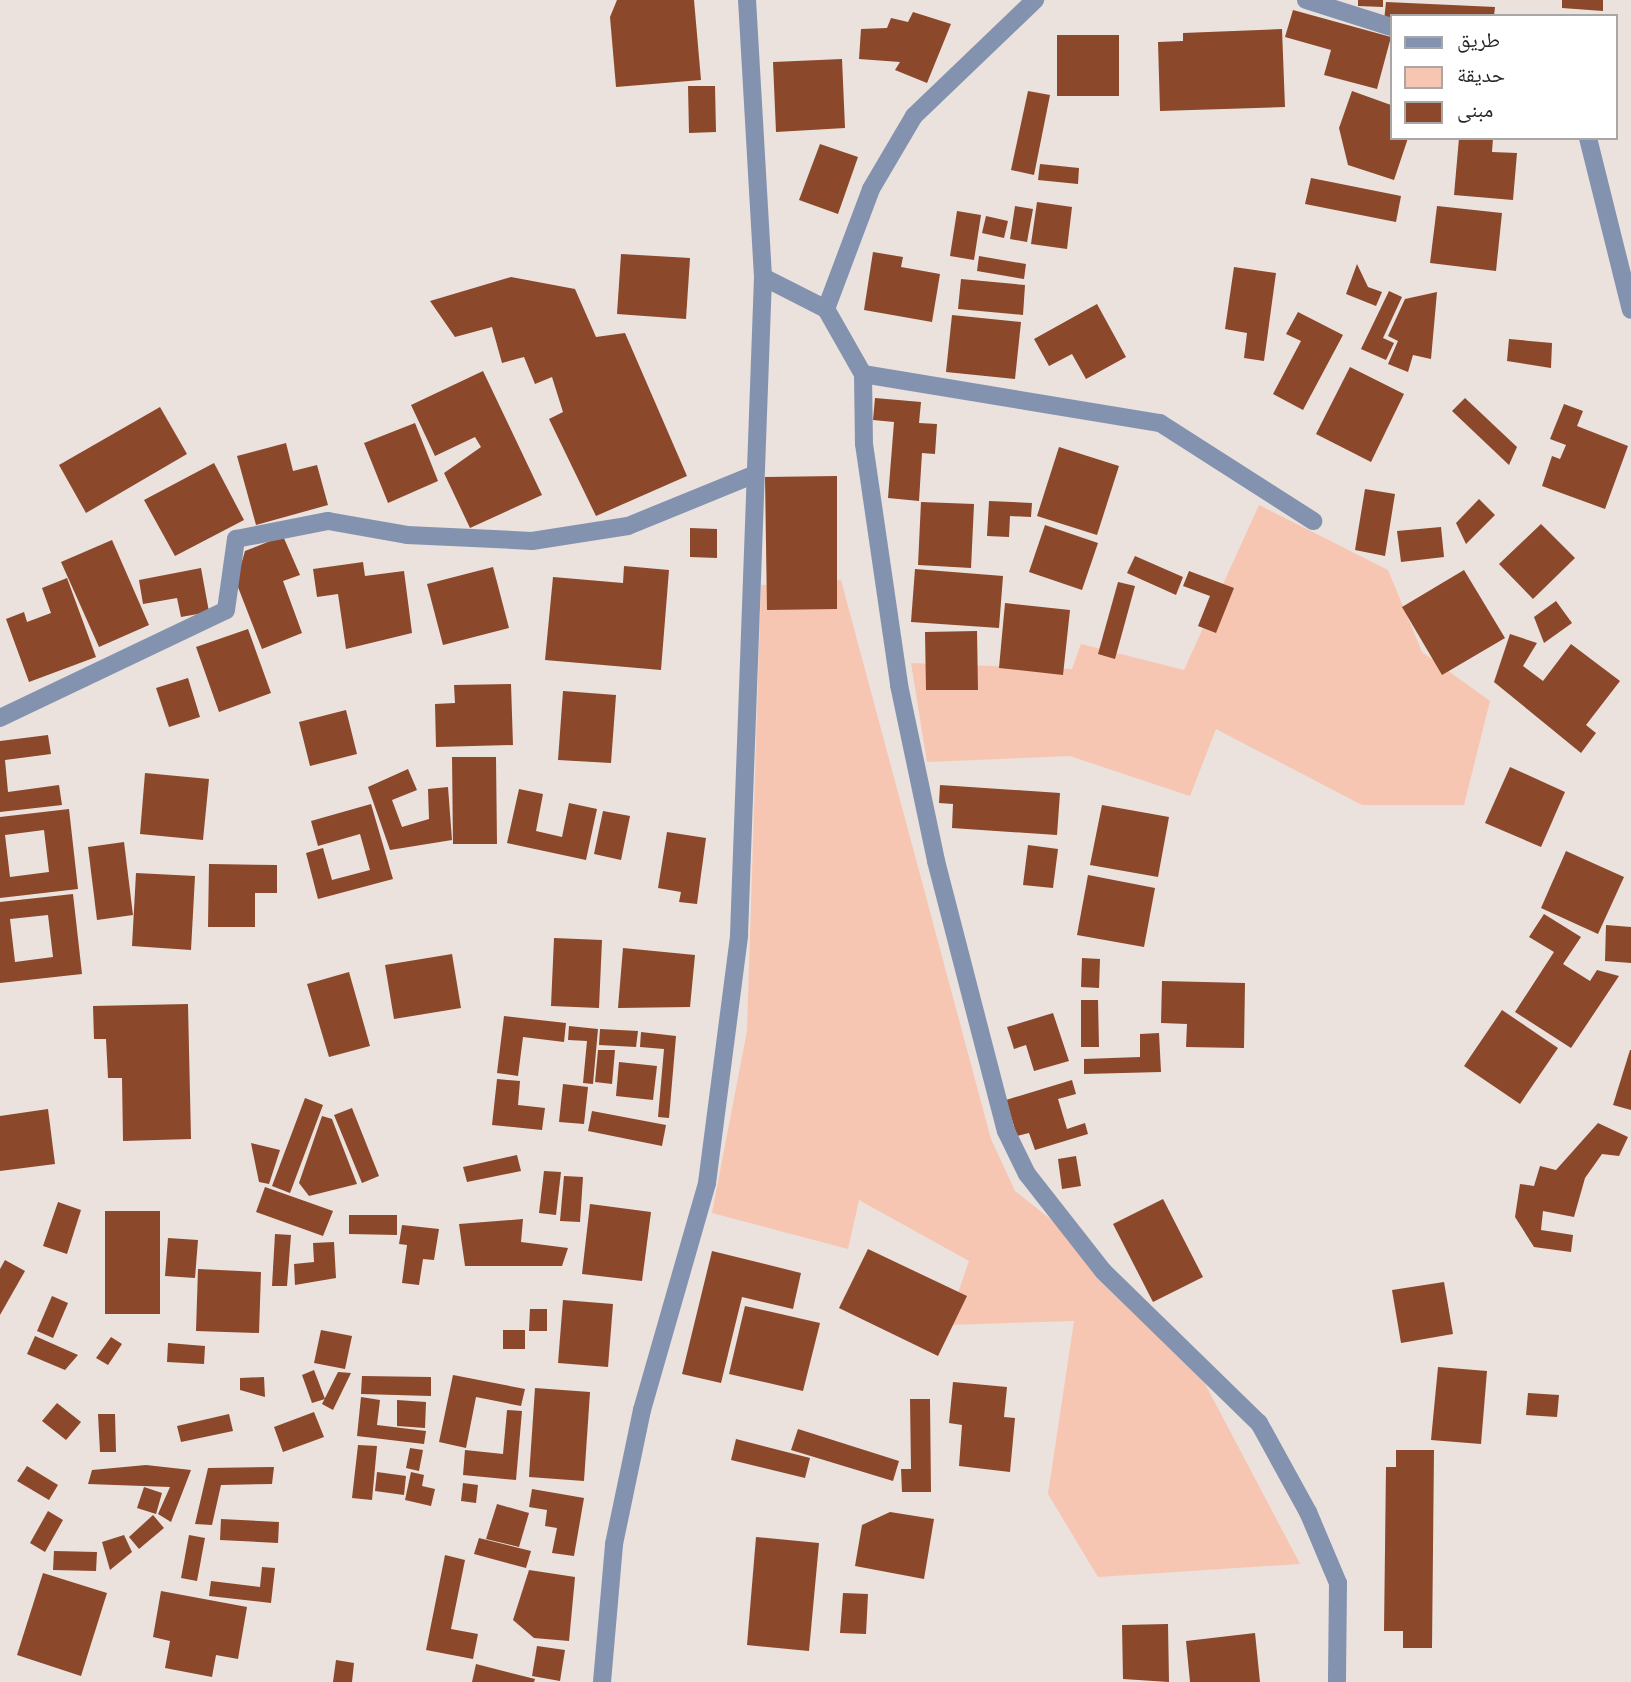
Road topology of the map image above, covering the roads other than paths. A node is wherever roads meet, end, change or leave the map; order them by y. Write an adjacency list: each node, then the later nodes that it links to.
1 (747, 0): 6 (street)
2 (1035, 0): 7 (street)
3 (1306, 0): 4 (street)
4 (1390, 27)
5 (1588, 140): 8 (street)
6 (763, 277): 7 (street); 10 (street)
7 (826, 309): 9 (street)
8 (1631, 310)
9 (863, 374): 11 (street); 14 (street)
10 (753, 475): 12 (street); 13 (street)
11 (1313, 521)
12 (0, 718)
13 (602, 1682)
14 (1337, 1682)

